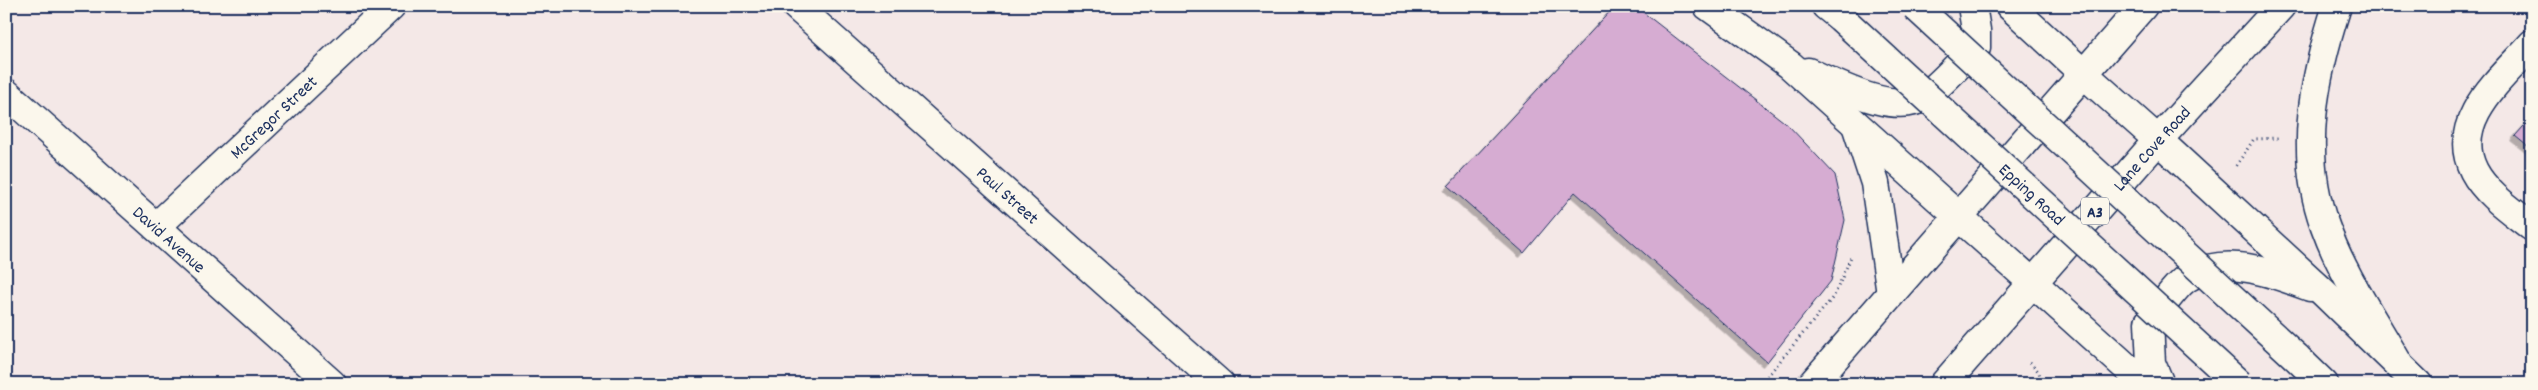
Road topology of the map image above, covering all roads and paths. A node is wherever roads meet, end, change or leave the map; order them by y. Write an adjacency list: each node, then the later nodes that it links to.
1 (390, 6): 20 (main road, McGregor Street)
2 (796, 6): 29 (main road, Paul Street)
3 (1708, 6): 12 (main road)
4 (1915, 6): 37 (main road, bridge)
5 (1972, 6): 12 (main road)
6 (2010, 6): 13 (main road)
7 (2143, 6): 13 (main road)
8 (2281, 6): 17 (main road, Lane Cove Road / A3)
9 (2337, 6): 27 (main road)
10 (1833, 12): 36 (main road, Epping Road, bridge)
11 (2532, 44): 21 (main road)
12 (1790, 65): 15 (main road)
13 (2084, 74): 17 (main road); 19 (main road)
14 (6, 93): 20 (main road, David Avenue)
15 (1856, 124): 19 (main road); 25 (main road)
16 (2278, 138): 18 (path)
17 (2158, 140): 23 (main road, Lane Cove Road / A3); 24 (main road)
18 (2234, 169)
19 (1959, 216): 23 (main road); 25 (main road)
20 (156, 227): 28 (main road, David Avenue)
21 (2532, 227)
22 (1852, 255): 30 (path)
23 (2032, 282): 32 (main road, Lane Cove Road / A3); 34 (main road)
24 (2324, 292): 27 (main road); 35 (main road)
25 (1891, 294): 31 (main road)
26 (2030, 362): 33 (path)
27 (2398, 363): 38 (main road)
28 (332, 384)
29 (1220, 384)
30 (1762, 384)
31 (1812, 384)
32 (1944, 384)
33 (2042, 384)
34 (2145, 384)
35 (2160, 384)
36 (2239, 384)
37 (2324, 384)
38 (2418, 384)

